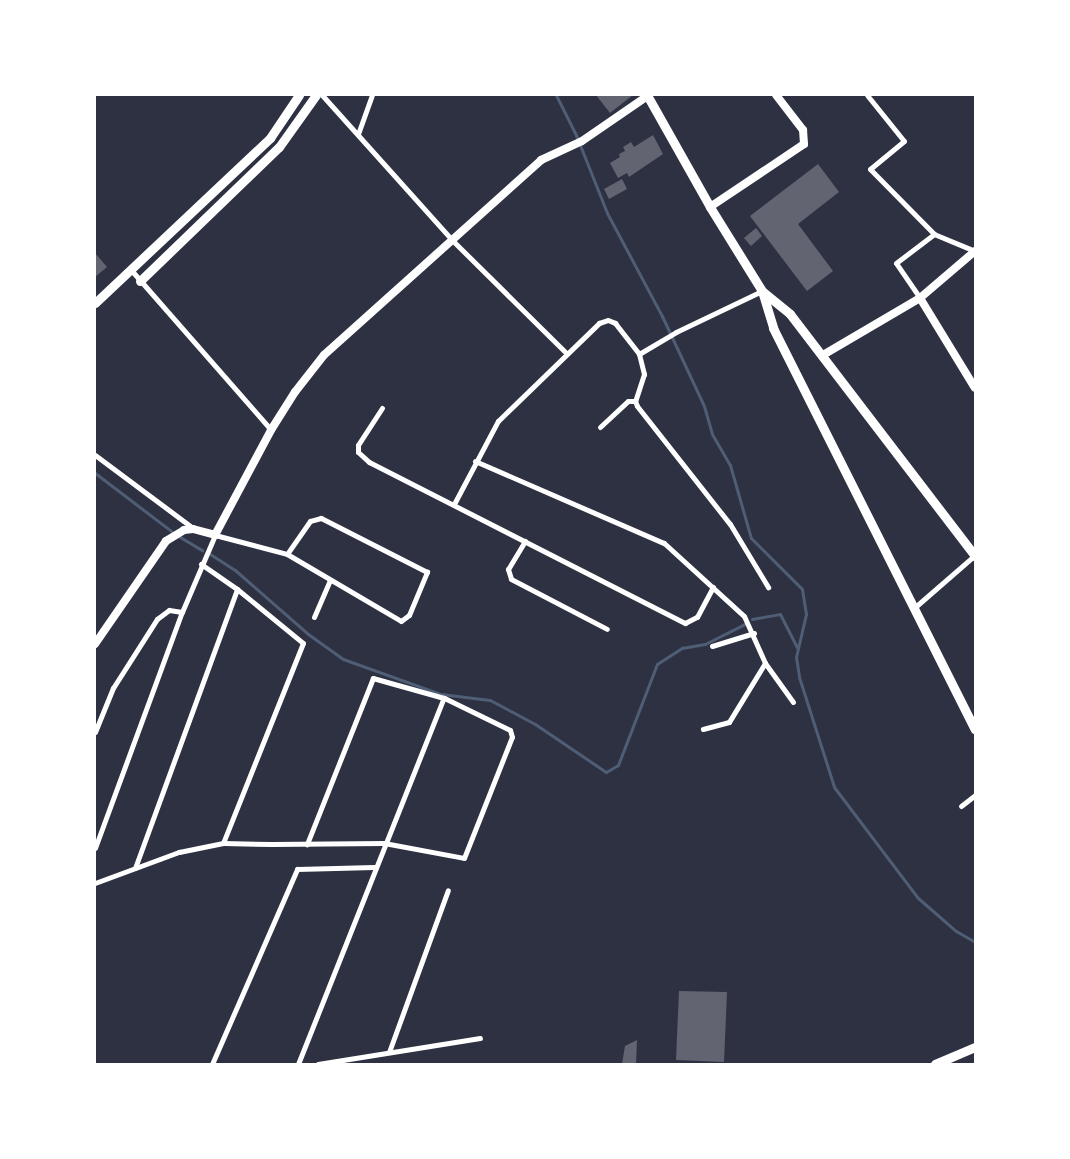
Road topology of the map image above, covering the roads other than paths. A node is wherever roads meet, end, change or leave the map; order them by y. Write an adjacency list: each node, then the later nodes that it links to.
1 (299, 95): 13 (main road)
2 (316, 95): 14 (main road)
3 (322, 95): 8 (street)
4 (372, 95): 8 (street)
5 (648, 95): 9 (main road); 11 (street)
6 (776, 95): 9 (street)
7 (866, 95): 10 (street)
8 (358, 134): 11 (street)
9 (710, 207): 15 (main road)
10 (934, 234): 12 (street); 16 (street)
11 (451, 239): 18 (street); 25 (street)
12 (975, 251): 16 (street)
13 (132, 271): 14 (street); 17 (main road)
14 (140, 280): 25 (street)
15 (762, 290): 19 (street); 20 (main road); 39 (main road)
16 (920, 298): 20 (street); 21 (street)
17 (95, 303)
18 (565, 352): 19 (street); 27 (street)
19 (639, 354): 22 (street)
20 (823, 355): 33 (main road)
21 (975, 388)
22 (635, 401): 24 (street); 37 (street)
23 (382, 408): 28 (street)
24 (600, 427)
25 (271, 430): 30 (street)
26 (95, 455): 29 (street)
27 (475, 461): 28 (street); 36 (street)
28 (454, 504): 31 (street)
29 (193, 529): 30 (street); 44 (street)
30 (215, 535): 32 (street); 34 (street)
31 (525, 540): 36 (street); 42 (street)
32 (287, 554): 35 (street); 35 (street)
33 (975, 555): 39 (street)
34 (200, 564): 38 (street); 40 (street)
35 (330, 580): 41 (street)
36 (713, 587): 43 (street)
37 (768, 587)
38 (237, 589): 54 (street); 58 (street)
39 (914, 608): 50 (main road)
40 (182, 612): 51 (street); 57 (street)
41 (314, 617)
42 (607, 629)
43 (754, 633): 45 (street); 46 (street)
44 (95, 644)
45 (712, 646)
46 (765, 663): 48 (street); 49 (street)
47 (444, 698): 55 (street); 55 (street); 56 (street)
48 (793, 702)
49 (703, 729)
50 (975, 729)
51 (95, 732)
52 (975, 795): 53 (street)
53 (961, 806)
54 (223, 843): 56 (street); 58 (street)
55 (384, 843): 56 (street); 59 (street)
56 (307, 844)
57 (95, 848)
58 (135, 868): 60 (street)
59 (374, 868): 65 (street); 66 (street)
60 (95, 883)
61 (448, 890): 64 (street)
62 (480, 1038): 64 (street)
63 (975, 1047): 68 (main road)
64 (389, 1052): 67 (street)
65 (212, 1064)
66 (298, 1064)
67 (318, 1064)
68 (935, 1064)

